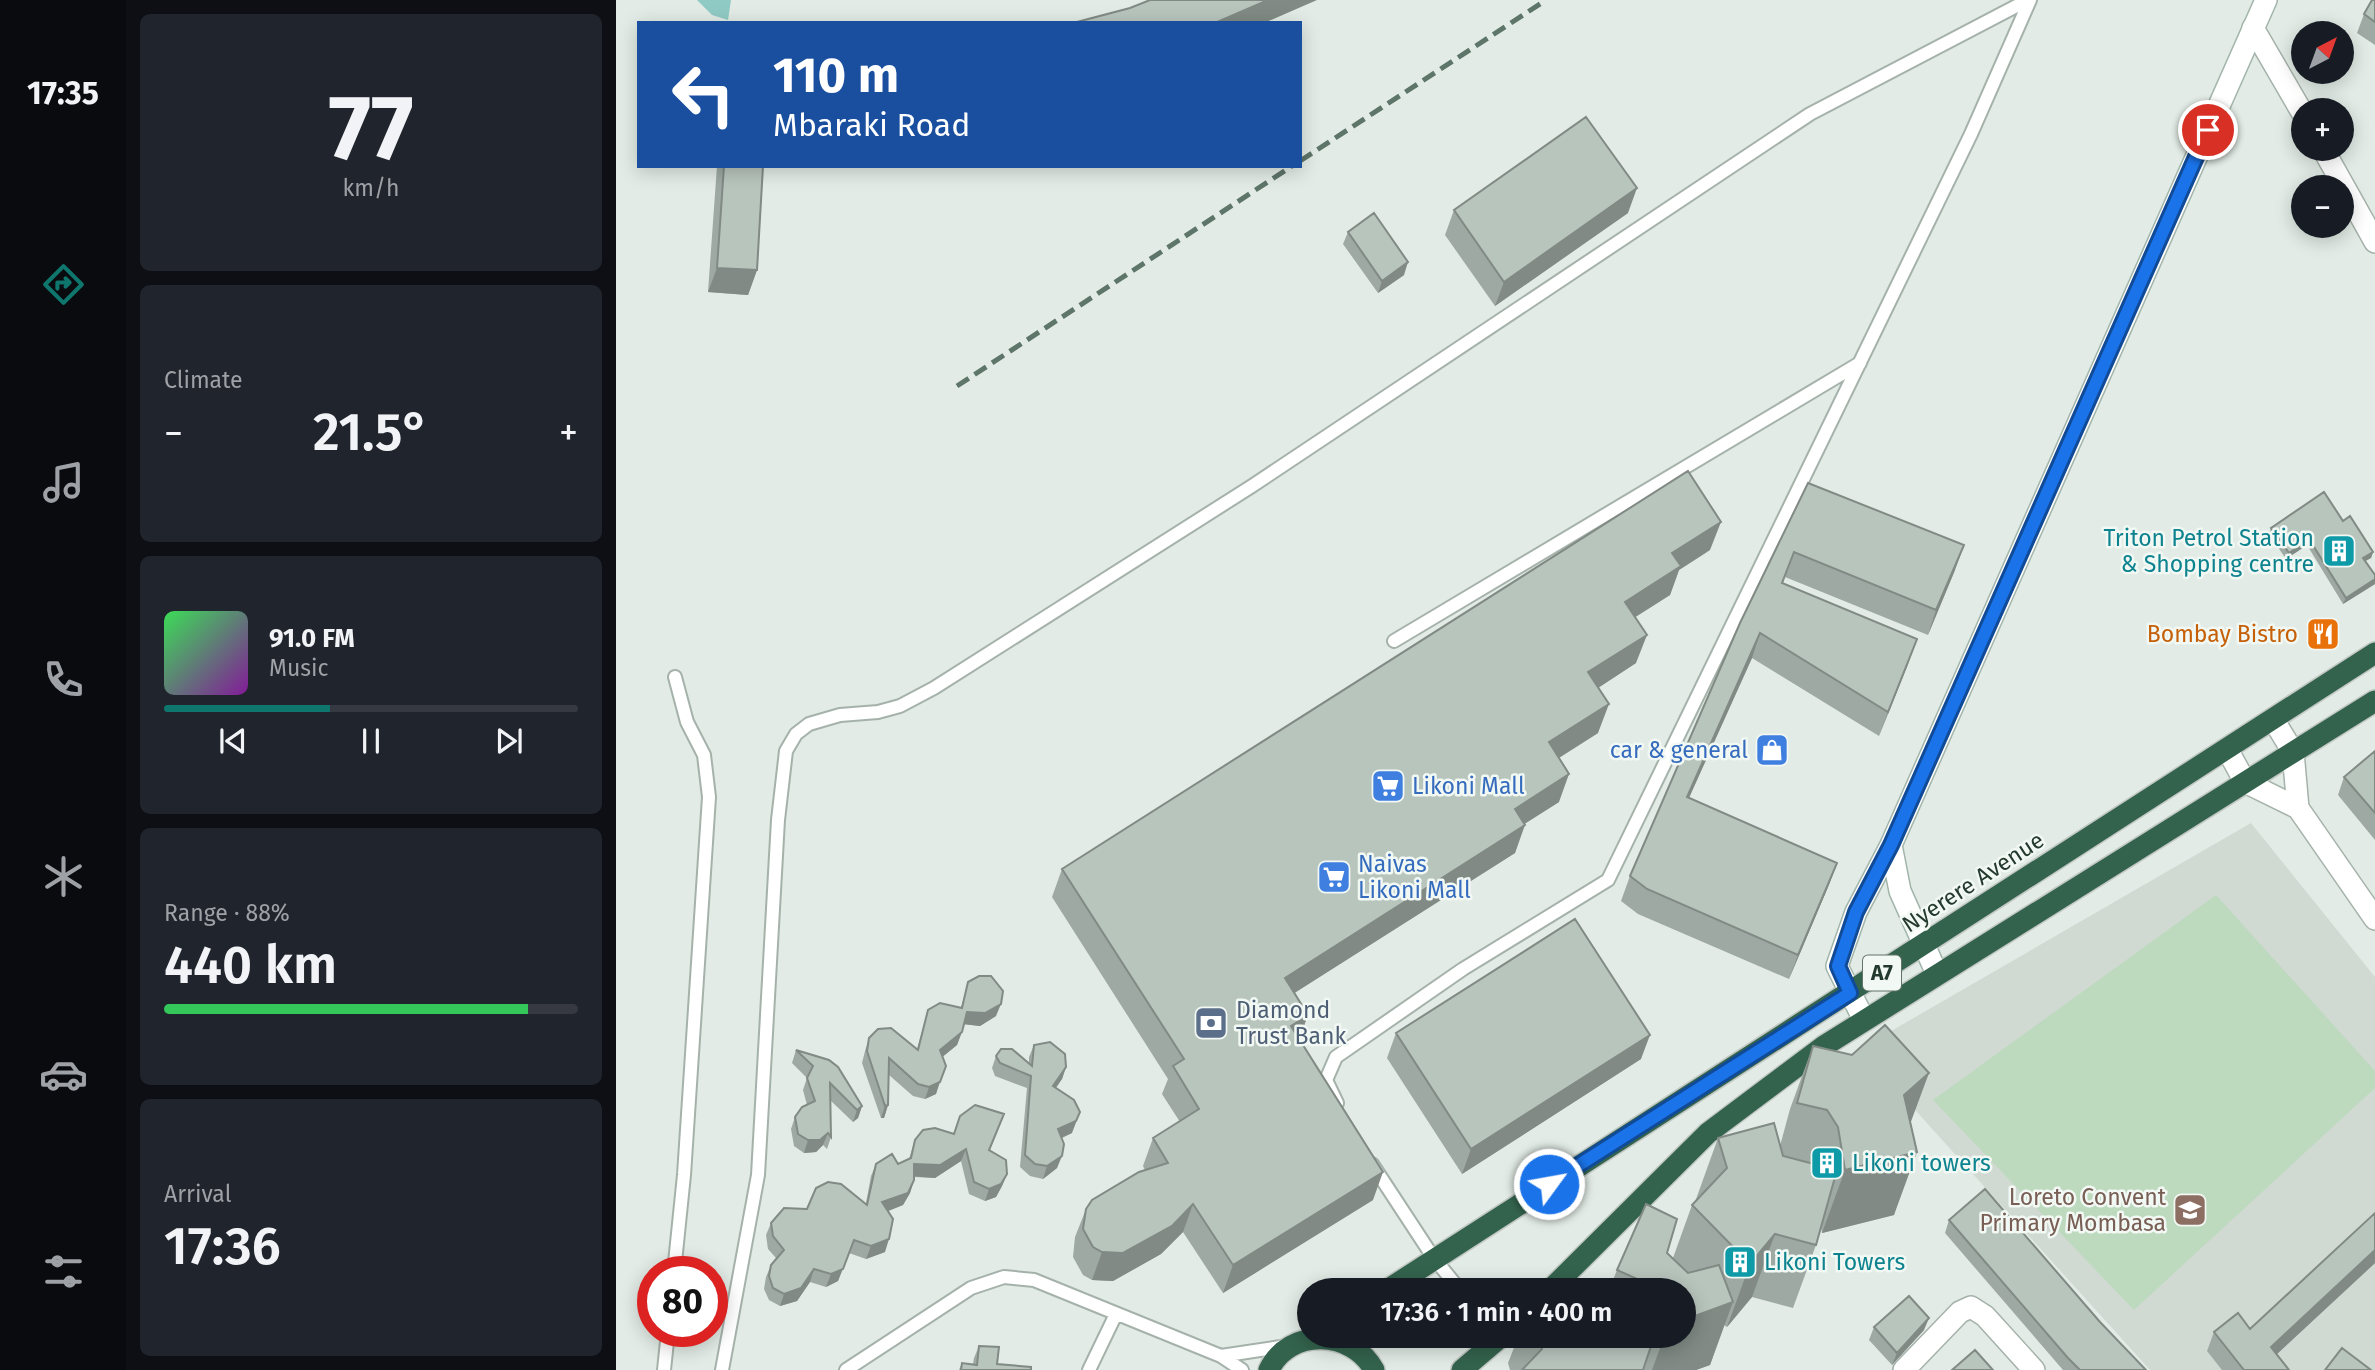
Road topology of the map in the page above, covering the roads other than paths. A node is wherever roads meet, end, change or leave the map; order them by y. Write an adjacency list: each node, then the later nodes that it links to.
1 (2029, 0): 7 (lane); 38 (lane)
2 (2266, 0): 3 (main road)
3 (2253, 28): 4 (main road); 17 (main road)
4 (2294, 98)
5 (2330, 161): 6 (main road)
6 (2375, 242)
7 (1861, 362): 8 (lane); 23 (lane)
8 (1394, 641)
9 (2375, 653): 12 (highway, Nyerere Avenue / A7)
10 (675, 677): 25 (lane)
11 (2375, 701): 14 (highway, A7)
12 (2273, 719): 13 (highway, Nyerere Avenue / A7); 14 (main road)
13 (2227, 749): 15 (main road); 19 (highway, Nyerere Avenue / A7)
14 (2293, 752): 15 (highway, A7); 16 (main road)
15 (2245, 782): 16 (main road); 20 (highway, A7)
16 (2298, 808): 18 (main road)
17 (1891, 845): 19 (main road); 21 (main road)
18 (2375, 919)
19 (1925, 944): 20 (main road); 21 (highway, Nyerere Avenue / A7)
20 (1937, 974): 22 (highway, A7)
21 (1850, 993): 22 (main road); 26 (highway, Nyerere Avenue / A7)
22 (1864, 1020): 29 (highway, A7)
23 (1343, 1115)
24 (1362, 1149): 26 (lane)
25 (676, 1256)
26 (1433, 1257): 27 (highway, Nyerere Avenue / A7); 28 (lane)
27 (1404, 1278)
28 (1450, 1278)
29 (1562, 1278)
30 (1116, 1314): 36 (lane); 39 (lane); 40 (lane)
31 (1297, 1344): 32 (highway)
32 (1293, 1345): 36 (lane); 42 (highway)
33 (666, 1347): 37 (lane)
34 (1354, 1348): 43 (highway)
35 (1488, 1348): 44 (highway)
36 (1221, 1356): 41 (lane)
37 (664, 1370)
38 (722, 1370)
39 (846, 1370)
40 (1089, 1370)
41 (1241, 1370)
42 (1269, 1370)
43 (1374, 1370)
44 (1462, 1370)
45 (1904, 1370): 46 (main road)
46 (2034, 1370)

